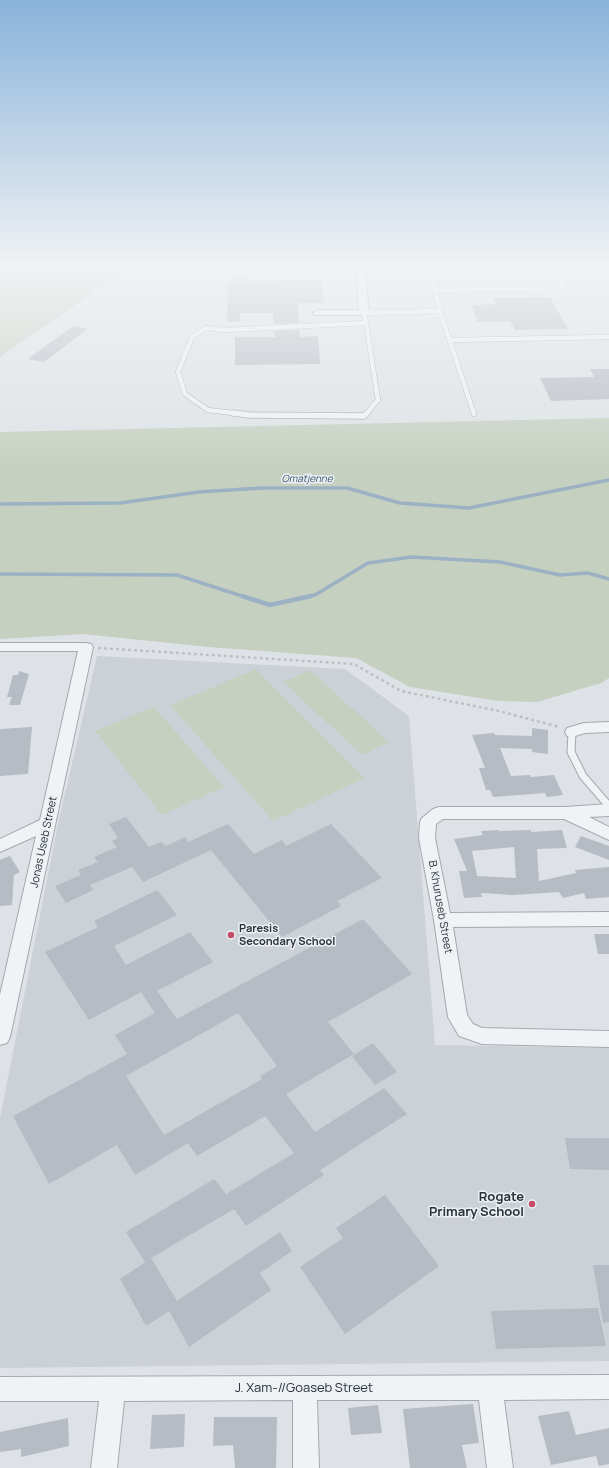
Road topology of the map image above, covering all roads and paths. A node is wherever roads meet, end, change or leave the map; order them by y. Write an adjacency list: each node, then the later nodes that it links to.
1 (30, 336): 7 (path)
2 (194, 336): 3 (lane)
3 (368, 336)
4 (448, 336): 6 (lane)
5 (609, 337): 6 (lane)
6 (450, 340): 8 (lane)
7 (0, 356)
8 (474, 414)
9 (0, 647): 10 (street)
10 (86, 647): 12 (path); 16 (street, Jonas Useb Street)
11 (609, 727): 12 (street)
12 (572, 732): 13 (lane)
13 (609, 806)
14 (609, 810): 15 (street, B. Khuruseb Street)
15 (566, 813): 17 (street); 20 (street, B. Khuruseb Street)
16 (48, 823): 18 (street); 21 (street, Jonas Useb Street)
17 (609, 834)
18 (0, 846)
19 (609, 919): 20 (street)
20 (443, 920): 22 (street, B. Khuruseb Street)
21 (0, 1037)
22 (609, 1039)
23 (490, 1387): 24 (street, J. Xam-//Goaseb Street); 26 (street, J. Xam-//Goaseb Street); 30 (street)
24 (609, 1387)
25 (113, 1388): 26 (street, J. Xam-//Goaseb Street); 27 (street, J. Xam-//Goaseb Street); 28 (street)
26 (305, 1388): 29 (street)
27 (0, 1389)
28 (104, 1468)
29 (306, 1468)
30 (500, 1468)

